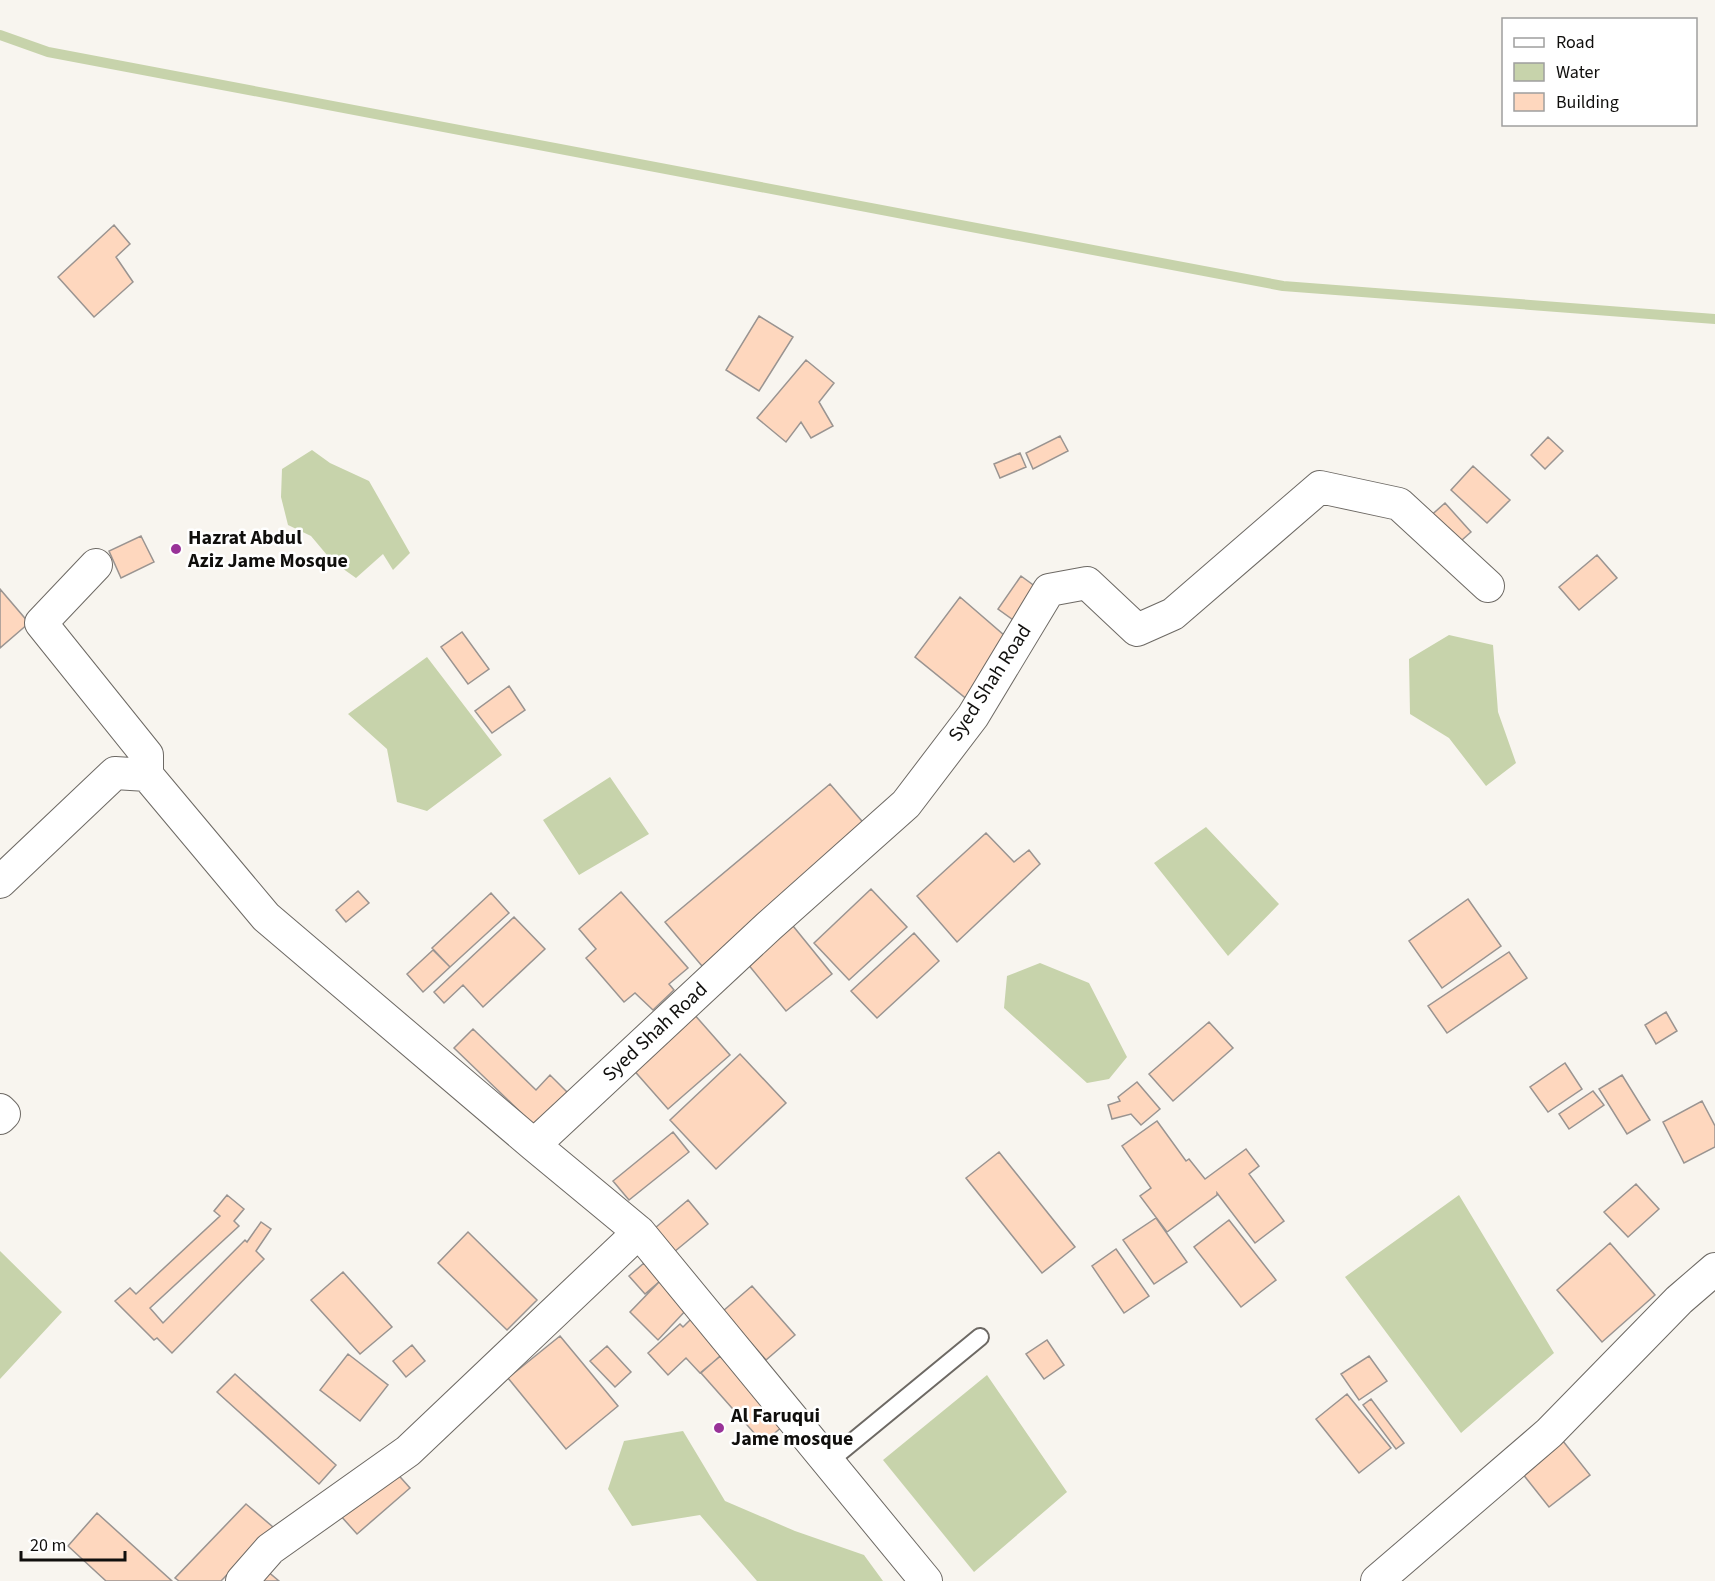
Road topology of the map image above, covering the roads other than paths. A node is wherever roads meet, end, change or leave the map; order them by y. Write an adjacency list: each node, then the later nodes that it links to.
1 (96, 565): 3 (street)
2 (1488, 586): 7 (street, Syed Shah Road)
3 (147, 775): 4 (street); 7 (street)
4 (0, 882)
5 (0, 1110): 6 (street)
6 (0, 1118)
7 (534, 1145): 8 (street)
8 (639, 1232): 11 (street); 12 (street)
9 (1715, 1269): 14 (street)
10 (980, 1337): 11 (lane)
11 (828, 1462): 13 (street)
12 (242, 1581)
13 (926, 1581)
14 (1377, 1581)

